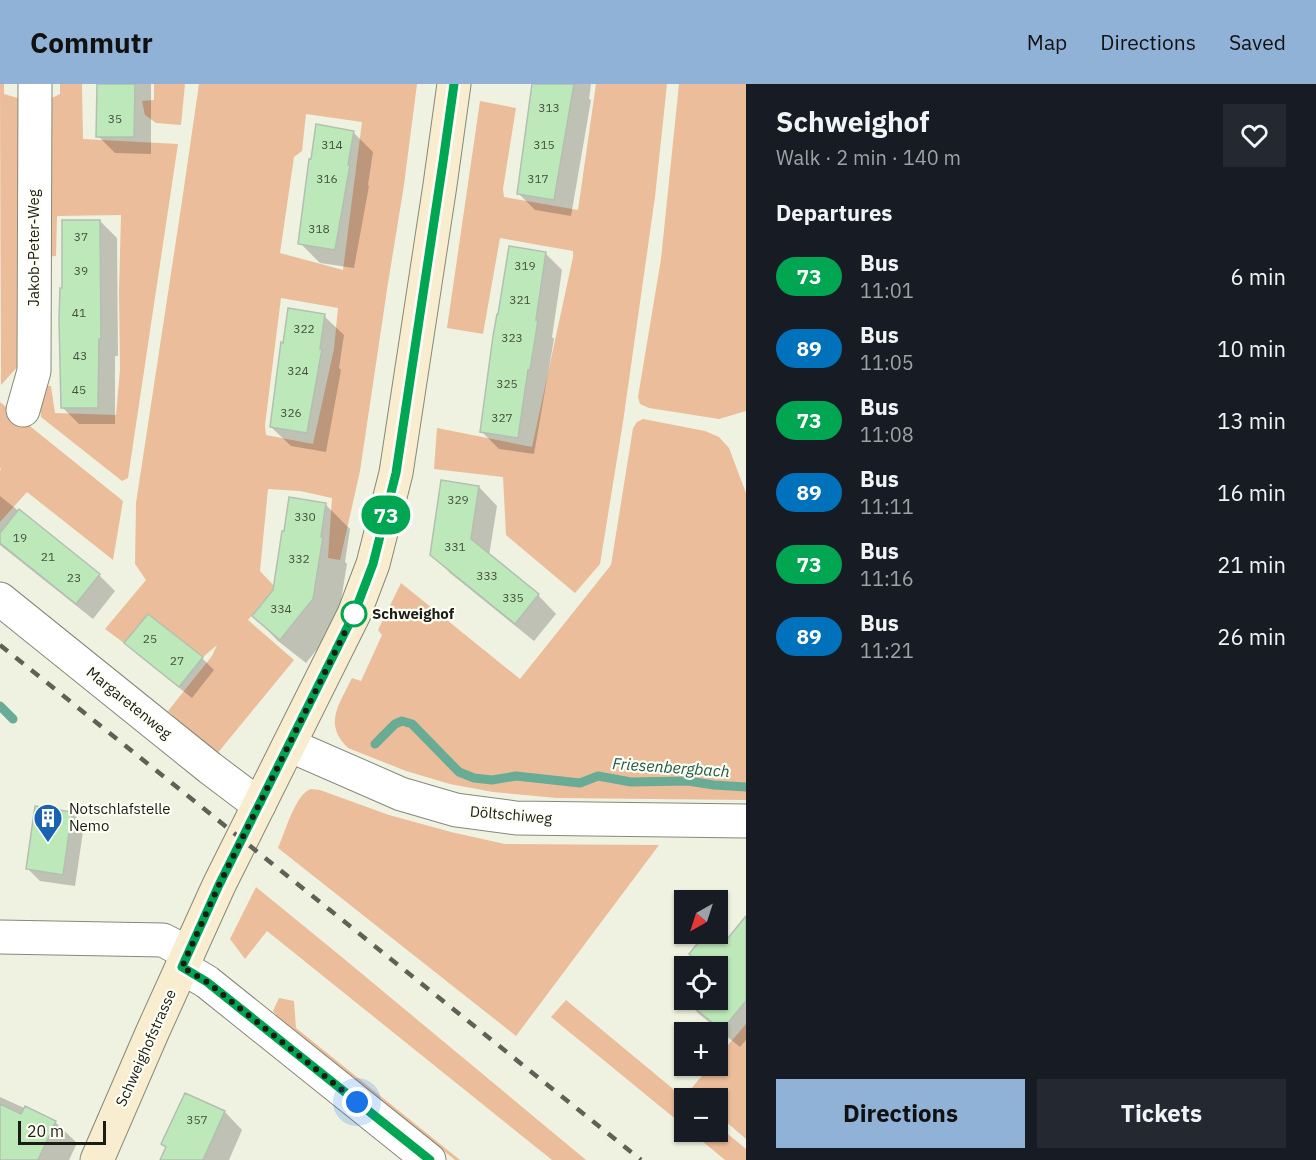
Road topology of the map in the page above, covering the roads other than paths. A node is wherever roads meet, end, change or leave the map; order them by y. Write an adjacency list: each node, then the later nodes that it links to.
1 (35, 84): 3 (street, Jakob-Peter-Weg)
2 (454, 84): 5 (main road, Schweighofstrasse)
3 (23, 410)
4 (0, 599): 6 (street, Margaretenweg)
5 (289, 745): 6 (main road, Schweighofstrasse); 7 (street, Döltschiweg)
6 (259, 805): 9 (main road, Schweighofstrasse)
7 (746, 821)
8 (0, 937): 9 (street)
9 (185, 960): 10 (main road, Schweighofstrasse); 11 (street)
10 (97, 1160)
11 (429, 1160)

